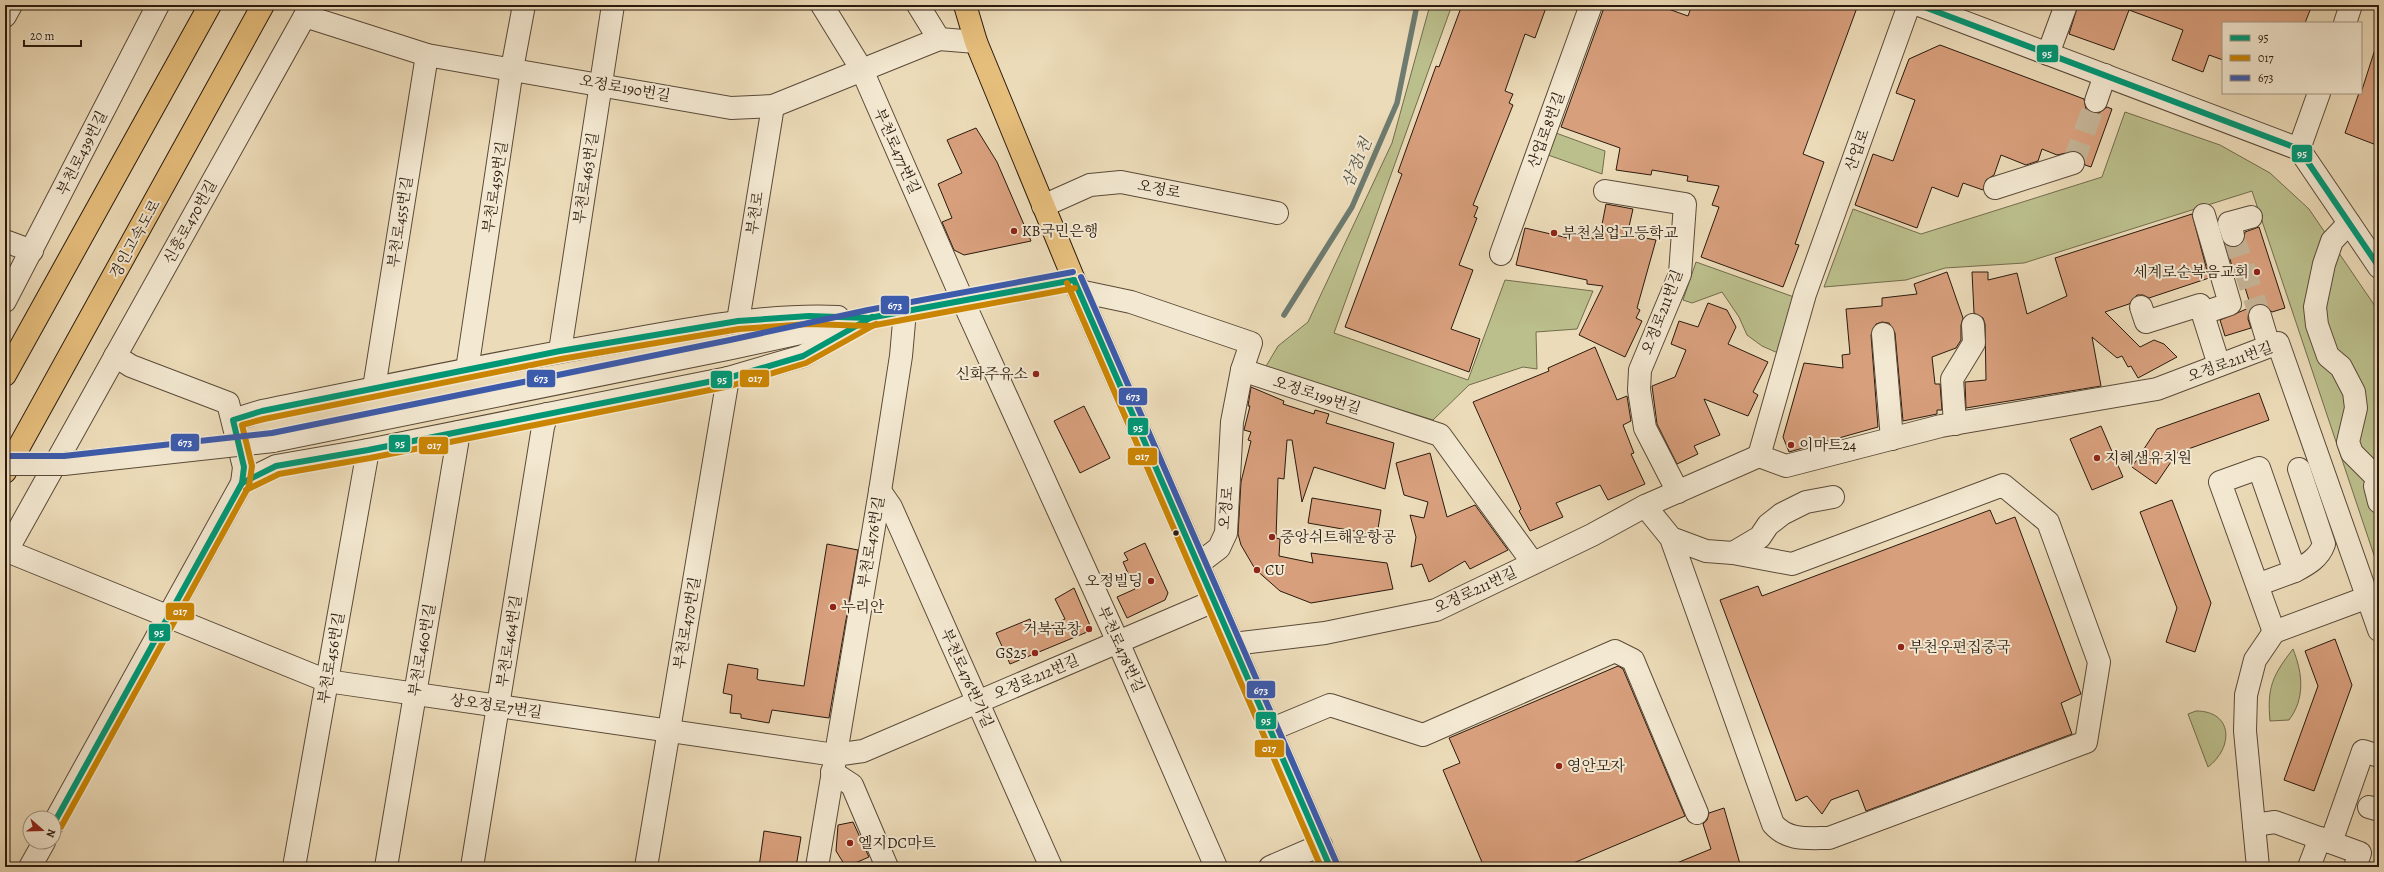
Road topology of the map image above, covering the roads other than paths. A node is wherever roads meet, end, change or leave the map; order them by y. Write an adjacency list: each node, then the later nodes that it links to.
1 (11, 5): 17 (street)
2 (158, 5): 42 (street, 부천로439번길)
3 (209, 5): 62 (main road)
4 (263, 5): 20 (main road, 경인고속도로)
5 (267, 5): 20 (main road)
6 (524, 5): 24 (street, 부천로459번길)
7 (613, 5): 27 (street, 부천로463번길)
8 (822, 5): 25 (street, 부천로477번길)
9 (918, 5): 19 (street)
10 (965, 5): 21 (main road)
11 (1591, 5): 43 (street, 산업로8번길)
12 (1909, 5): 71 (street, 산업로)
13 (1919, 5): 22 (street)
14 (2066, 5): 22 (street)
15 (2351, 5): 18 (street)
16 (308, 11): 23 (street, 오정로190번길); 58 (street, 신흥로470번길)
17 (5, 16)
18 (2345, 22)
19 (939, 39): 21 (street); 25 (street, 오정로190번길)
20 (244, 42): 74 (main road, 경인고속도로)
21 (976, 42): 35 (main road)
22 (2048, 54): 26 (street)
23 (427, 55): 24 (street, 오정로190번길); 64 (street, 부천로455번길)
24 (512, 69): 27 (street, 오정로190번길); 60 (street, 부천로459번길)
25 (862, 70): 30 (street, 오정로190번길); 47 (street, 부천로477번길)
26 (2105, 75): 29 (street); 31 (street)
27 (601, 84): 30 (street, 오정로190번길); 57 (street, 부천로463번길)
28 (2319, 94): 31 (street)
29 (2096, 101)
30 (773, 106): 53 (street, 부천로)
31 (2299, 148): 39 (street)
32 (2073, 162): 33 (street)
33 (1995, 188)
34 (1605, 191): 78 (street, 오정로211번길)
35 (1043, 206): 36 (street, 오정로); 45 (main road)
36 (1277, 213)
37 (2204, 215): 50 (street)
38 (2251, 216): 40 (street)
39 (2349, 223): 44 (street); 75 (street)
40 (2233, 235)
41 (5, 241): 42 (street)
42 (32, 251): 46 (street, 부천로439번길)
43 (1501, 254)
44 (2379, 267)
45 (1076, 285): 47 (street); 61 (street); 86 (main road)
46 (5, 301)
47 (963, 302): 49 (street); 94 (street, 부천로478번길)
48 (2141, 307): 50 (street)
49 (905, 311): 52 (street); 77 (street, 부천로476번길)
50 (2203, 313): 59 (street)
51 (2260, 316): 56 (street)
52 (869, 318): 53 (street); 63 (street); 72 (street, bridge)
53 (738, 321): 57 (street)
54 (1973, 326): 67 (street)
55 (1883, 334): 69 (street)
56 (2269, 346): 59 (street, 오정로211번길); 89 (street, 오정로211번길)
57 (560, 351): 60 (street)
58 (115, 356): 65 (street); 83 (street, 신흥로470번길)
59 (2219, 365): 67 (street, 오정로211번길)
60 (467, 370): 64 (street)
61 (1242, 370): 85 (street, 오정로199번길); 86 (street, 오정로)
62 (5, 375)
63 (728, 378): 66 (street); 101 (street, 부천로470번길)
64 (374, 388): 65 (street)
65 (230, 411): 76 (street)
66 (547, 414): 68 (street); 99 (street, 부천로464번길)
67 (1955, 424): 69 (street, 오정로211번길)
68 (459, 432): 70 (street); 97 (street, 부천로460번길)
69 (1892, 439): 71 (street, 오정로211번길)
70 (368, 450): 76 (street); 96 (street, 부천로456번길)
71 (1759, 456): 78 (street, 오정로211번길)
72 (5, 464)
73 (2299, 469): 87 (street)
74 (5, 472)
75 (2378, 477): 80 (street)
76 (242, 483): 91 (street)
77 (880, 491): 98 (street, 부천로476번가길); 103 (street, 부천로476번길)
78 (1678, 492): 81 (street, 오정로211번길)
79 (1833, 497): 84 (street)
80 (2379, 502)
81 (1645, 506): 82 (street); 85 (street, 오정로211번길)
82 (1671, 538): 84 (street); 84 (street)
83 (6, 552): 91 (street, 상오정로7번길)
84 (1733, 553)
85 (1533, 563): 95 (street, 오정로211번길)
86 (1198, 564): 90 (main road)
87 (2295, 571): 88 (street); 88 (street)
88 (2257, 585): 93 (street)
89 (2373, 595): 92 (street, 오정로211번길); 93 (street)
90 (1214, 601): 94 (street, 오정로212번길); 95 (main road)
91 (169, 616): 96 (street, 상오정로7번길); 104 (street)
92 (2379, 630)
93 (2274, 632): 106 (street)
94 (1118, 642): 98 (street, 오정로212번길); 118 (street, 부천로478번길)
95 (1233, 644): 100 (main road)
96 (327, 681): 97 (street, 상오정로7번길); 111 (street, 부천로456번길)
97 (415, 694): 99 (street, 상오정로7번길); 112 (street, 부천로460번길)
98 (978, 702): 103 (street, 오정로212번길); 117 (street, 부천로476번가길)
99 (498, 706): 101 (street, 상오정로7번길); 113 (street, 부천로464번길)
100 (1270, 730): 105 (street); 108 (main road)
101 (668, 731): 103 (street, 상오정로7번길); 114 (street, 부천로470번길)
102 (2379, 756): 107 (street)
103 (834, 763): 115 (street, 부천로476번길); 116 (street)
104 (61, 810)
105 (1697, 813)
106 (2254, 825): 107 (street); 121 (street)
107 (2325, 840): 122 (street); 123 (street)
108 (1321, 845): 119 (street); 120 (main road)
109 (40, 850): 110 (street)
110 (30, 867)
111 (294, 867)
112 (386, 867)
113 (472, 867)
114 (646, 867)
115 (817, 867)
116 (887, 867)
117 (1051, 867)
118 (1216, 867)
119 (1270, 867)
120 (1330, 867)
121 (2258, 867)
122 (2309, 867)
123 (2355, 867)

